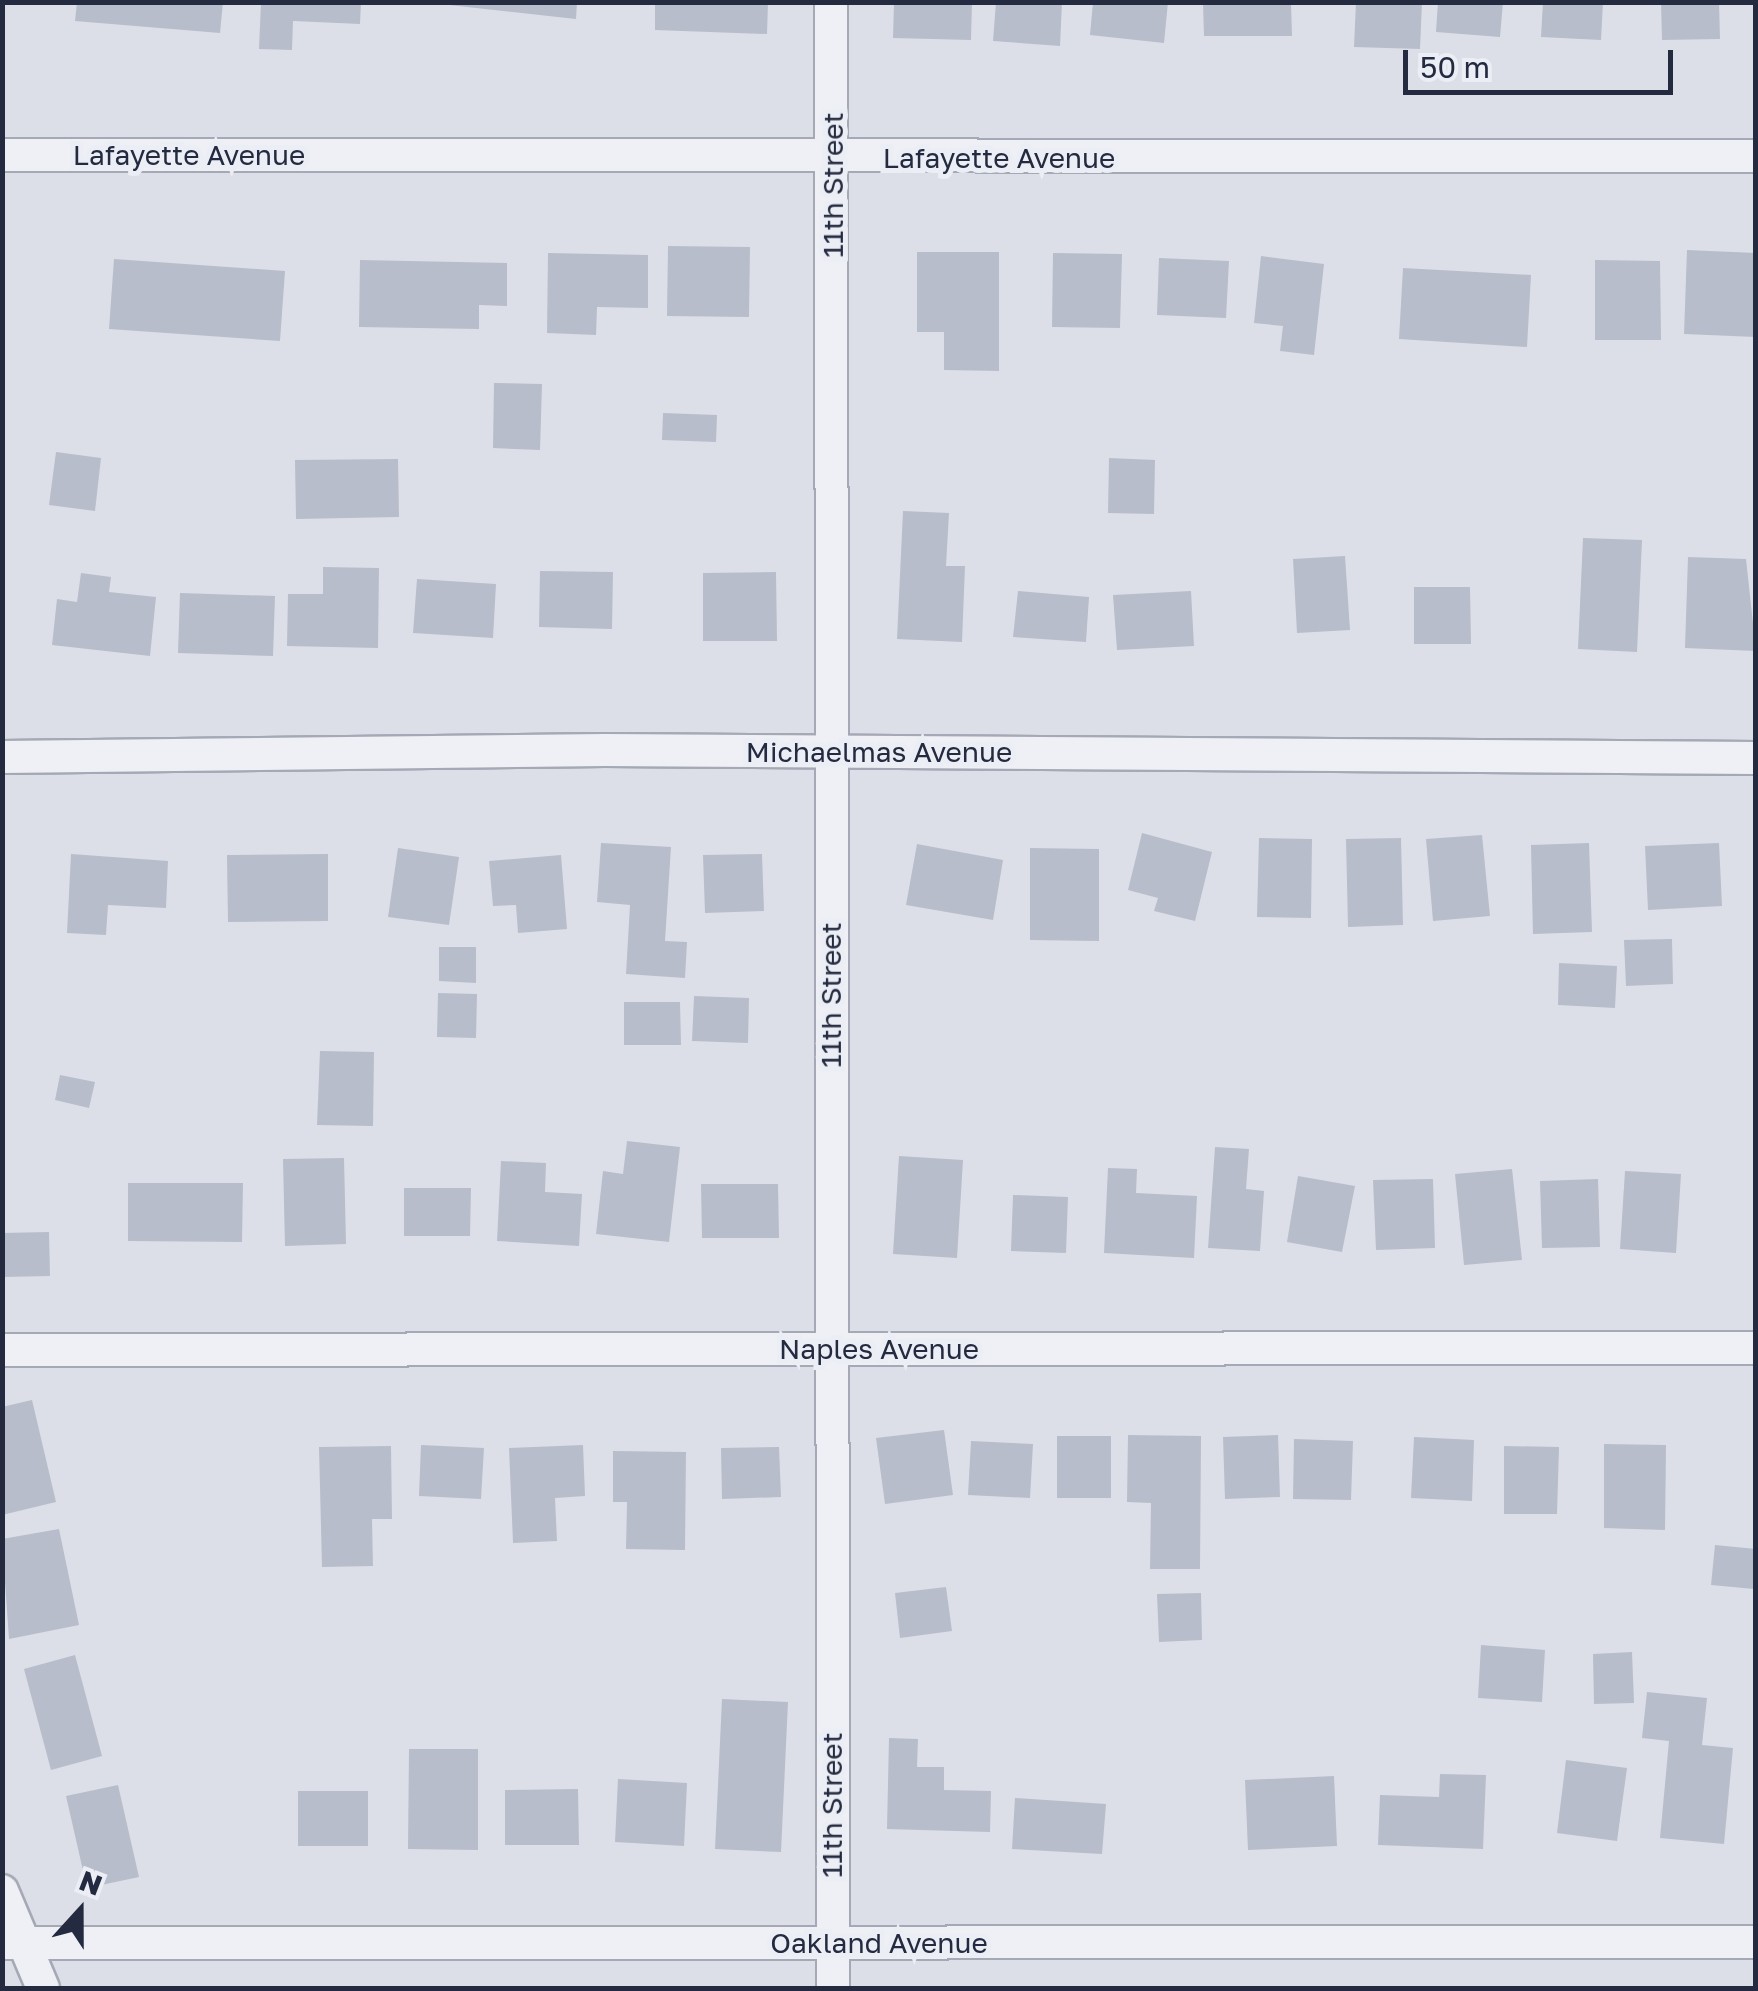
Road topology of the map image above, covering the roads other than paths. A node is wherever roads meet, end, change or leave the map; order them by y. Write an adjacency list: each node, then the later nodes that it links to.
1 (831, 2): 4 (street, 11th Street)
2 (2, 154): 4 (street, Lafayette Avenue)
3 (1756, 156): 4 (street, Lafayette Avenue)
4 (834, 159): 5 (street, 11th Street)
5 (831, 752): 6 (street, Michaelmas Avenue); 7 (street, Michaelmas Avenue); 9 (street, 11th Street)
6 (2, 757)
7 (1756, 758)
8 (1756, 1348): 9 (street, Naples Avenue)
9 (831, 1349): 10 (street, Naples Avenue); 14 (street, 11th Street)
10 (2, 1350)
11 (2, 1891): 13 (street)
12 (1756, 1942): 14 (street, Oakland Avenue)
13 (12, 1943): 14 (street, Oakland Avenue); 15 (street)
14 (833, 1944): 16 (street, 11th Street)
15 (43, 1988)
16 (833, 1988)

